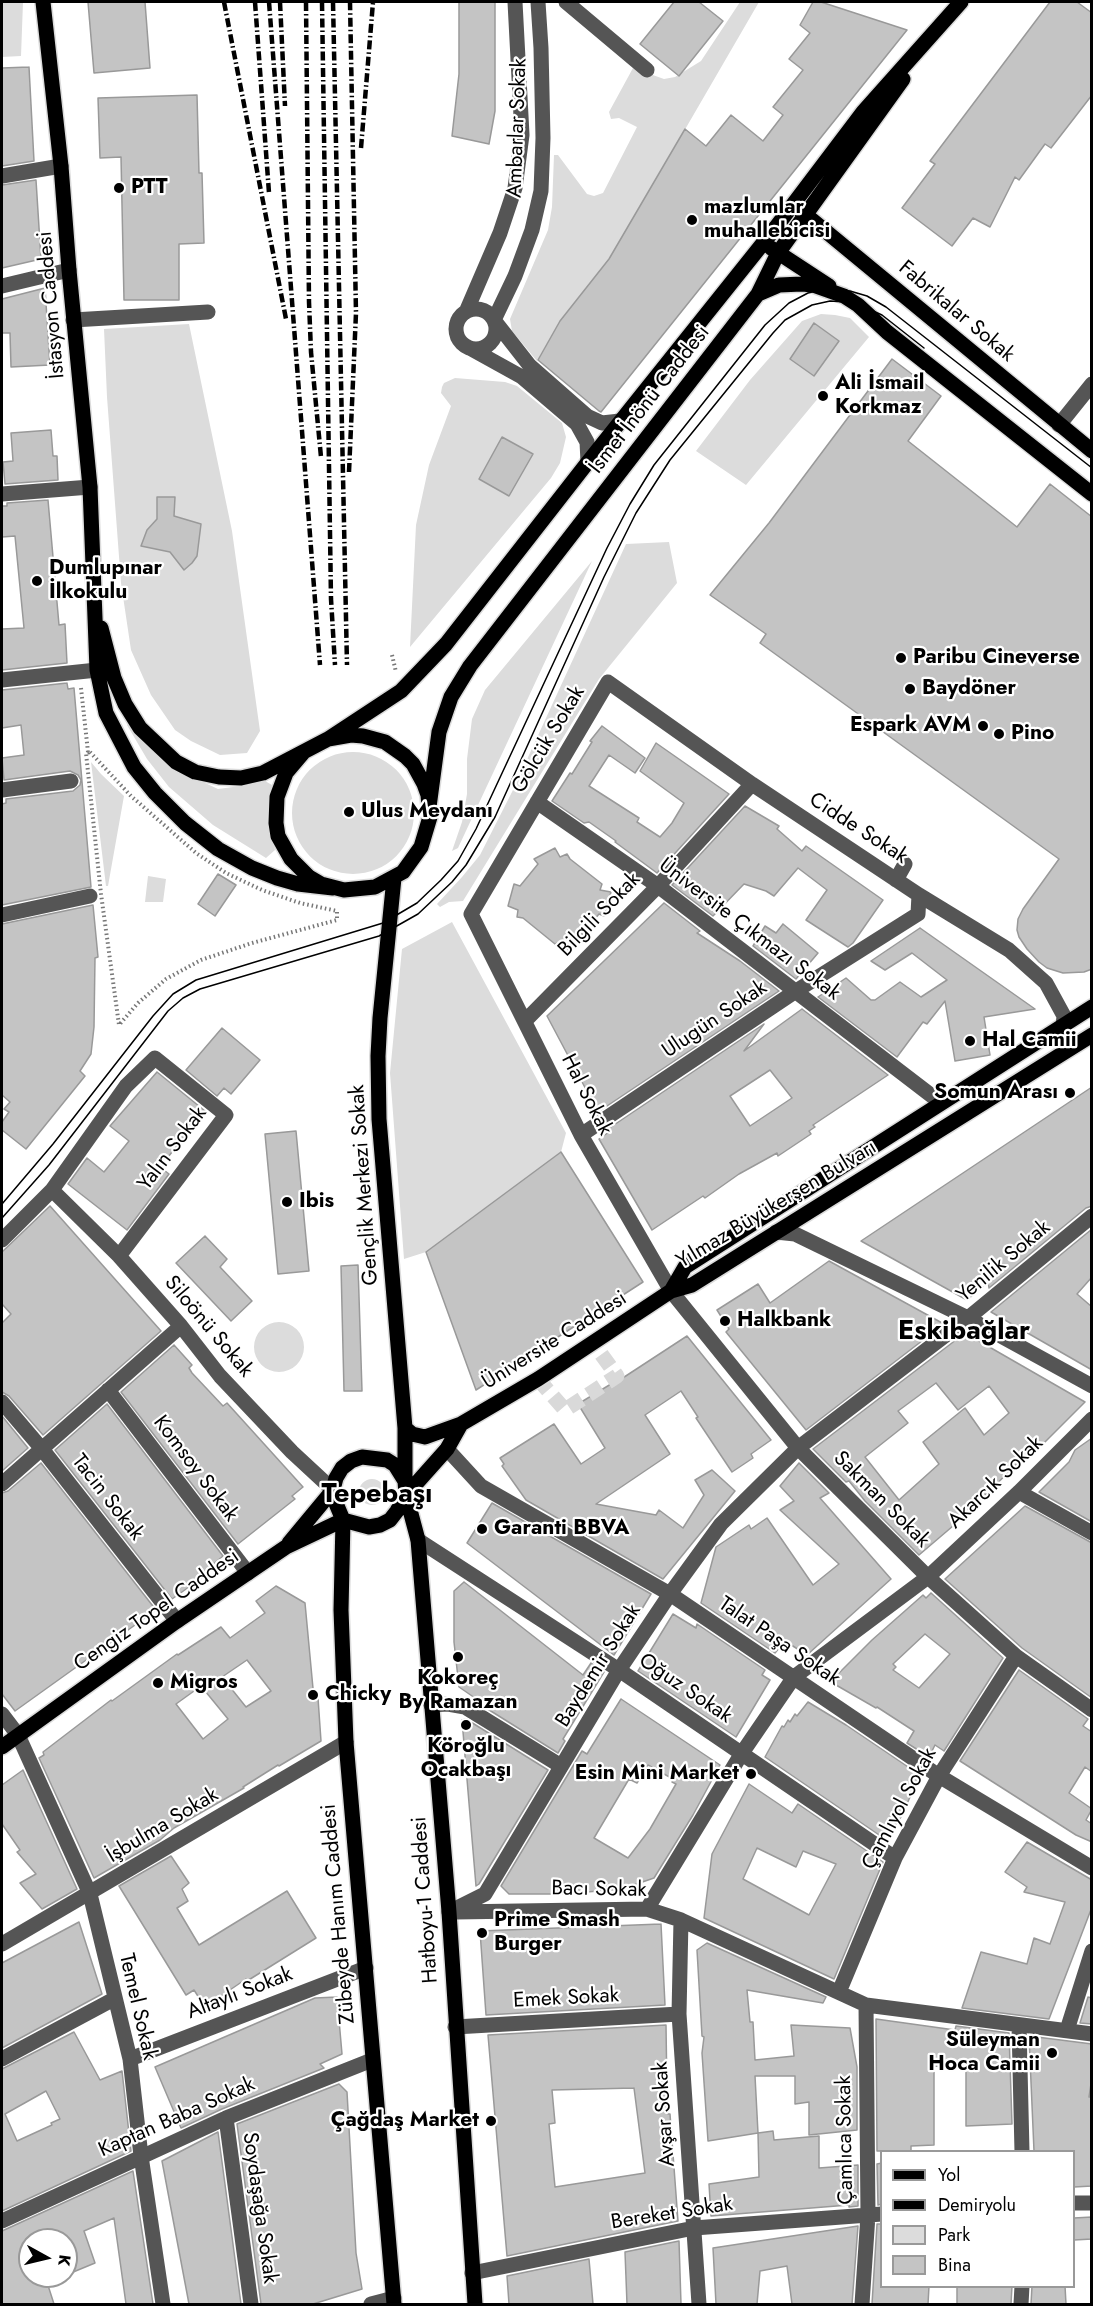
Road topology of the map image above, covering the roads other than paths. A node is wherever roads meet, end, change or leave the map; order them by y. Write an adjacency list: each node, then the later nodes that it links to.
1 (43, 2): 8 (main road, İstasyon Caddesi)
2 (515, 2): 19 (street)
3 (538, 2): 21 (street, Ambarlar Sokak)
4 (566, 2): 7 (street)
5 (961, 2): 6 (main road, İsmet İnönü Caddesi)
6 (936, 30): 10 (main road, İsmet İnönü Caddesi); 11 (main road, İsmet İnönü Caddesi)
7 (647, 70)
8 (61, 166): 9 (street); 14 (main road, İstasyon Caddesi)
9 (2, 176)
10 (793, 204): 11 (main road, Fabrikalar Sokak); 12 (main road, İsmet İnönü Caddesi)
11 (807, 215): 13 (main road, İsmet İnönü Caddesi); 25 (main road, Fabrikalar Sokak)
12 (764, 242): 13 (main road); 24 (main road, İsmet İnönü Caddesi)
13 (778, 253): 16 (main road, İsmet İnönü Caddesi); 17 (main road)
14 (69, 270): 15 (street); 20 (main road, İstasyon Caddesi)
15 (2, 286)
16 (758, 294): 17 (main road); 41 (main road, İsmet İnönü Caddesi)
17 (844, 296): 30 (main road)
18 (208, 312): 20 (street)
19 (466, 312): 21 (street); 22 (street)
20 (73, 320): 28 (main road, İstasyon Caddesi)
21 (494, 320): 22 (street); 24 (street)
22 (466, 346): 27 (street)
23 (1092, 384): 25 (street)
24 (620, 421): 27 (main road, İsmet İnönü Caddesi)
25 (1059, 425): 26 (main road, Fabrikalar Sokak)
26 (1092, 451)
27 (588, 462): 35 (main road, İsmet İnönü Caddesi)
28 (90, 487): 29 (street); 31 (main road, İstasyon Caddesi)
29 (2, 494)
30 (1092, 494)
31 (94, 605): 32 (main road); 36 (main road)
32 (97, 670): 33 (street); 46 (main road)
33 (2, 680)
34 (608, 682): 38 (street, Cidde Sokak); 40 (street, Gölcük Sokak)
35 (328, 739): 36 (main road); 41 (main road)
36 (303, 753): 46 (main road)
37 (71, 781): 39 (street)
38 (752, 784): 44 (street, Cidde Sokak); 45 (street, Bilgili Sokak)
39 (2, 790)
40 (537, 802): 45 (street, Üniversite Çıkmazı Sokak); 49 (street, Gölcük Sokak)
41 (429, 807): 43 (main road)
42 (905, 864): 44 (street)
43 (394, 878): 46 (main road); 71 (main road, Gençlik Merkezi Sokak)
44 (896, 880): 47 (street, Cidde Sokak)
45 (658, 886): 51 (street, Üniversite Çıkmazı Sokak); 53 (street, Bilgili Sokak)
46 (333, 888)
47 (919, 895): 51 (street, Ulugün Sokak); 54 (street, Cidde Sokak)
48 (90, 896): 50 (street)
49 (471, 914): 53 (street, Hal Sokak)
50 (2, 915)
51 (796, 991): 56 (street, Üniversite Çıkmazı Sokak); 57 (street, Ulugün Sokak)
52 (1092, 1007): 54 (main road, Yılmaz Büyükerşen Bulvarı)
53 (525, 1020): 57 (street, Hal Sokak)
54 (1063, 1027): 63 (main road, Yılmaz Büyükerşen Bulvarı)
55 (1092, 1035): 60 (main road, Yılmaz Büyükerşen Bulvarı)
56 (932, 1096)
57 (581, 1136): 63 (street, Hal Sokak)
58 (52, 1190): 61 (street); 62 (street, Siloönü Sokak); 62 (street, Yalın Sokak)
59 (1092, 1216): 64 (street, Yenilik Sokak)
60 (776, 1232): 63 (main road, Yılmaz Büyükerşen Bulvarı); 64 (street)
61 (2, 1240)
62 (119, 1256): 65 (street, Siloönü Sokak)
63 (671, 1291): 70 (main road, Üniversite Caddesi); 73 (street, Sakman Sokak)
64 (968, 1318): 66 (street); 73 (street, Yenilik Sokak)
65 (181, 1326): 67 (street); 80 (street, Siloönü Sokak)
66 (1092, 1386)
67 (108, 1390): 74 (street); 86 (street, Komsoy Sokak)
68 (2, 1402): 74 (street, Tacin Sokak)
69 (1092, 1419): 81 (street, Akarcık Sokak)
70 (460, 1424): 72 (main road); 76 (main road)
71 (405, 1428): 72 (main road); 75 (main road, Gençlik Merkezi Sokak)
72 (425, 1437): 75 (main road)
73 (798, 1448): 87 (street, Sakman Sokak); 88 (street, Baydemir Sokak)
74 (42, 1449): 78 (street); 89 (street, Tacin Sokak)
75 (404, 1449): 77 (main road); 79 (main road, Gençlik Merkezi Sokak)
76 (447, 1449): 79 (main road); 88 (street, Talat Paşa Sokak)
77 (387, 1460): 79 (main road); 80 (main road)
78 (2, 1484)
79 (405, 1488): 82 (main road); 84 (main road, Hatboyu-1 Caddesi)
80 (333, 1490): 82 (main road); 85 (main road)
81 (1019, 1492): 83 (street); 87 (street, Akarcık Sokak)
82 (343, 1520): 85 (main road, Cengiz Topel Caddesi); 97 (main road, Zübeyde Hanım Caddesi)
83 (1092, 1533)
84 (418, 1540): 91 (street, Oğuz Sokak); 93 (main road, Hatboyu-1 Caddesi)
85 (286, 1547): 86 (main road, Cengiz Topel Caddesi)
86 (248, 1574): 89 (main road, Cengiz Topel Caddesi)
87 (928, 1577): 90 (street, Sakman Sokak); 92 (street, Akarcık Sokak)
88 (670, 1594): 91 (street, Baydemir Sokak); 92 (street, Talat Paşa Sokak)
89 (177, 1621): 96 (main road, Cengiz Topel Caddesi)
90 (1016, 1656): 94 (street, Sakman Sokak); 101 (street, Çamlıyol Sokak)
91 (619, 1670): 99 (street, Oğuz Sokak); 100 (street, Baydemir Sokak)
92 (794, 1677): 99 (street, Akarcık Sokak); 101 (street, Talat Paşa Sokak)
93 (431, 1705): 100 (street); 106 (main road, Hatboyu-1 Caddesi)
94 (1092, 1710)
95 (2, 1714): 96 (street, Temel Sokak)
96 (18, 1735): 98 (main road, Cengiz Topel Caddesi); 104 (street, Temel Sokak)
97 (346, 1742): 104 (street, İşbulma Sokak); 110 (main road, Zübeyde Hanım Caddesi)
98 (2, 1747)
99 (742, 1753): 102 (street, Oğuz Sokak); 105 (street, Akarcık Sokak)
100 (561, 1766): 106 (street, Baydemir Sokak)
101 (939, 1776): 102 (street, Çamlıyol Sokak); 103 (street, Talat Paşa Sokak)
102 (895, 1858): 111 (street, Çamlıyol Sokak)
103 (1092, 1868)
104 (90, 1894): 108 (street, İşbulma Sokak); 112 (street, Temel Sokak)
105 (647, 1909): 106 (street, Bacı Sokak); 107 (street, Bacı Sokak)
106 (449, 1912): 116 (main road, Hatboyu-1 Caddesi)
107 (681, 1920): 111 (street, Bacı Sokak); 114 (street, Avşar Sokak)
108 (2, 1944)
109 (1092, 1951): 117 (street)
110 (366, 1968): 120 (street, Altaylı Sokak); 121 (main road, Zübeyde Hanım Caddesi)
111 (839, 1992): 113 (street)
112 (114, 1999): 119 (street); 120 (street, Temel Sokak)
113 (866, 2005): 115 (street); 127 (street, Çamlıca Sokak)
114 (679, 2014): 116 (street, Emek Sokak); 129 (street, Avşar Sokak)
115 (1018, 2025): 117 (street); 123 (street)
116 (455, 2026): 130 (main road, Hatboyu-1 Caddesi)
117 (1067, 2030): 118 (street)
118 (1092, 2034)
119 (2, 2059)
120 (130, 2059): 124 (street, Temel Sokak)
121 (372, 2060): 122 (street, Kaptan Baba Sokak); 132 (main road, Zübeyde Hanım Caddesi)
122 (226, 2118): 124 (street, Kaptan Baba Sokak); 134 (street, Soydaşağa Sokak)
123 (1022, 2150)
124 (141, 2156): 128 (street, Kaptan Baba Sokak); 133 (street, Temel Sokak)
125 (1075, 2203): 126 (street)
126 (1092, 2203)
127 (875, 2214): 129 (street, Bereket Sokak); 138 (street, Çamlıca Sokak)
128 (2, 2221)
129 (694, 2228): 130 (street, Bereket Sokak); 137 (street, Avşar Sokak)
130 (472, 2273): 136 (main road, Hatboyu-1 Caddesi)
131 (1022, 2288): 139 (street)
132 (394, 2301): 135 (street)
133 (164, 2304)
134 (251, 2304)
135 (371, 2304)
136 (475, 2304)
137 (699, 2304)
138 (862, 2304)
139 (1021, 2304)

